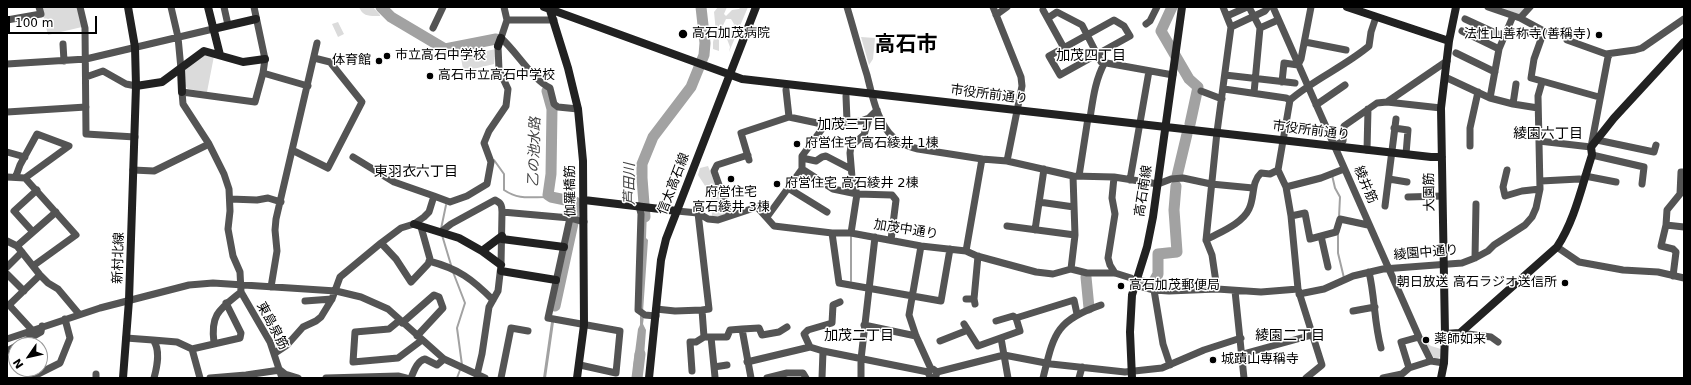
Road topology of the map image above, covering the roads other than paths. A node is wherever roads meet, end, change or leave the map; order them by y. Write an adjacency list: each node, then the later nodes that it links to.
1 (39, 7): 32 (street)
2 (80, 7): 66 (street)
3 (128, 7): 57 (street, 新村北線)
4 (171, 7): 48 (street)
5 (208, 7): 45 (street)
6 (224, 7): 41 (street)
7 (254, 7): 34 (street)
8 (443, 7): 43 (street)
9 (504, 7): 36 (street)
10 (549, 7): 37 (street, 伽羅橋筋); 77 (street, 市役所前通り)
11 (756, 7): 77 (street, 信太高石線)
12 (847, 7): 97 (street)
13 (993, 7): 27 (street)
14 (1008, 7): 27 (street)
15 (1157, 7): 40 (street)
16 (1182, 7): 78 (street, 高石南線)
17 (1223, 7): 28 (street)
18 (1248, 7): 28 (street); 30 (street)
19 (1268, 7): 30 (street)
20 (1273, 7): 38 (street, 綾井筋)
21 (1311, 7): 53 (street)
22 (1348, 7): 29 (street)
23 (1456, 7): 51 (street, 大園筋)
24 (1488, 7): 31 (street)
25 (1530, 7): 31 (street)
26 (1043, 10): 33 (street)
27 (996, 15): 112 (street)
28 (1227, 16): 42 (street)
29 (1376, 16): 51 (street); 90 (street)
30 (1254, 17): 42 (street); 44 (street)
31 (1516, 17): 49 (street); 84 (street)
32 (9, 18)
33 (1048, 18): 47 (street); 58 (street)
34 (256, 19): 41 (street); 67 (street)
35 (1465, 19): 49 (street)
36 (507, 20): 37 (street); 52 (street)
37 (554, 20): 109 (street, 伽羅橋筋)
38 (1278, 20): 44 (street); 72 (street, 綾井筋)
39 (1684, 20): 63 (street)
40 (1146, 24)
41 (228, 25): 45 (street)
42 (1232, 27): 79 (street)
43 (433, 28)
44 (1260, 28): 82 (street)
45 (213, 29): 48 (street); 64 (street)
46 (1462, 31): 59 (street)
47 (1087, 35): 58 (street); 62 (street); 62 (street)
48 (178, 37): 57 (street); 73 (street)
49 (1504, 37): 59 (street)
50 (1567, 40): 63 (street)
51 (1449, 41): 69 (street, 大園筋)
52 (500, 42): 109 (street); 173 (street)
53 (1304, 42): 60 (street); 72 (street)
54 (1684, 42): 126 (street)
55 (317, 43): 65 (street)
56 (63, 44): 68 (street)
57 (135, 48): 66 (street); 88 (street, 新村北線)
58 (1064, 48): 62 (street)
59 (1499, 49): 75 (street)
60 (1346, 50)
61 (1456, 53): 75 (street)
62 (1097, 54): 70 (street)
63 (1610, 54): 99 (street)
64 (220, 55): 67 (street); 73 (street)
65 (314, 58): 89 (street); 132 (street)
66 (86, 59): 68 (street); 80 (street)
67 (265, 59): 76 (street)
68 (64, 60): 71 (street)
69 (1446, 61): 81 (street, 大園筋); 103 (street)
70 (1105, 62): 74 (street); 116 (street)
71 (7, 64)
72 (1298, 65): 83 (street); 90 (street, 綾井筋)
73 (181, 69): 88 (street); 94 (street)
74 (1149, 71): 78 (street); 120 (street)
75 (1495, 72): 100 (street)
76 (263, 73): 89 (street); 94 (street)
77 (729, 75): 97 (street, 市役所前通り); 184 (street, 信太高石線)
78 (1173, 75): 121 (street, 高石南線)
79 (1225, 75): 82 (street); 91 (street)
80 (86, 77): 88 (street); 106 (street)
81 (1445, 77): 95 (street); 107 (street, 大園筋)
82 (1255, 78): 83 (street); 96 (street)
83 (1282, 82): 85 (street)
84 (1542, 82): 99 (street); 108 (street, 綾園中通り)
85 (1295, 83)
86 (1516, 84): 104 (street)
87 (1345, 85): 105 (street)
88 (136, 86): 124 (street, 新村北線)
89 (308, 86): 132 (street)
90 (1307, 86): 102 (street); 105 (street, 綾井筋)
91 (1224, 89): 96 (street); 101 (street)
92 (786, 90): 114 (street)
93 (1201, 91): 101 (street)
94 (182, 92): 128 (street)
95 (1478, 92): 100 (street); 131 (street)
96 (1254, 93): 102 (street)
97 (872, 94): 111 (street); 112 (street, 市役所前通り)
98 (846, 96): 118 (street)
99 (1599, 96): 134 (street)
100 (1490, 98): 104 (street)
101 (1222, 99): 123 (street)
102 (1290, 100): 125 (street)
103 (1387, 102): 107 (street); 110 (street)
104 (1513, 104): 108 (street)
105 (1316, 105): 130 (street, 綾井筋)
106 (86, 107): 113 (street); 124 (street)
107 (1441, 108): 140 (street, 大園筋)
108 (1538, 108): 127 (street, 綾園中通り)
109 (578, 109): 177 (street, 伽羅橋筋)
110 (1368, 109): 130 (street); 133 (street)
111 (877, 110): 115 (street); 142 (street)
112 (1016, 110): 116 (street, 市役所前通り); 143 (street)
113 (7, 112)
114 (789, 118): 119 (street); 189 (street)
115 (869, 118): 118 (street); 145 (street)
116 (1089, 118): 120 (street, 市役所前通り); 153 (street)
117 (1396, 119): 122 (street)
118 (847, 121): 119 (street)
119 (822, 124): 141 (street)
120 (1139, 124): 121 (street, 市役所前通り); 159 (street)
121 (1166, 126): 123 (street, 市役所前通り); 163 (street, 高石南線)
122 (1394, 128): 136 (street); 137 (street)
123 (1217, 132): 125 (street, 市役所前通り); 164 (street)
124 (134, 138): 148 (street, 新村北線)
125 (1284, 140): 130 (street, 市役所前通り); 149 (street)
126 (1597, 140): 129 (street); 134 (street)
127 (1539, 141): 134 (street); 160 (street, 綾園中通り)
128 (210, 144): 148 (street); 176 (street)
129 (1656, 145)
130 (1334, 146): 133 (street, 市役所前通り); 147 (street, 綾井筋)
131 (1470, 146)
132 (292, 150): 178 (street)
133 (1367, 150): 136 (street, 市役所前通り)
134 (1591, 151): 157 (street); 165 (street)
135 (7, 152): 138 (street)
136 (1391, 152): 137 (street, 市役所前通り); 158 (street)
137 (1406, 154): 140 (street, 市役所前通り)
138 (25, 157): 152 (street); 156 (street)
139 (353, 157): 173 (street)
140 (1442, 157): 175 (street, 大園筋)
141 (802, 158): 144 (street); 145 (street)
142 (982, 159): 143 (street); 218 (street)
143 (1007, 161): 146 (street)
144 (802, 169): 167 (street); 171 (street)
145 (851, 169): 171 (street)
146 (1044, 169): 153 (street); 179 (street)
147 (1344, 169): 166 (street); 195 (street, 綾井筋)
148 (134, 170): 249 (street, 新村北線)
149 (1278, 170): 166 (street); 168 (street)
150 (1508, 170): 169 (street)
151 (1684, 172): 172 (street)
152 (16, 176): 154 (street); 156 (street)
153 (1076, 176): 155 (street); 183 (street)
154 (7, 177)
155 (1114, 177): 159 (street); 230 (street)
156 (25, 178): 170 (street)
157 (1584, 178): 160 (street); 162 (street); 214 (street)
158 (1389, 179): 161 (street); 181 (street)
159 (1130, 180): 163 (street)
160 (1541, 181): 169 (street, 綾園中通り)
161 (1407, 182)
162 (1616, 182)
163 (1158, 184): 164 (street); 236 (street, 高石南線)
164 (1211, 184): 168 (street); 209 (street)
165 (1642, 184)
166 (1286, 187): 190 (street)
167 (788, 188): 187 (street); 191 (street)
168 (1254, 188): 209 (street)
169 (1540, 189): 220 (street, 綾園中通り)
170 (37, 190): 185 (street); 201 (street)
171 (857, 194): 203 (street); 208 (street)
172 (1682, 195): 196 (street)
173 (434, 196): 194 (street)
174 (1408, 196): 175 (street)
175 (1442, 196): 222 (street, 大園筋)
176 (230, 199): 178 (street); 239 (street)
177 (584, 200): 182 (street); 193 (street, 伽羅橋筋)
178 (281, 202): 237 (street)
179 (1039, 202): 183 (street); 199 (street)
180 (1476, 204): 220 (street)
181 (1385, 206)
182 (643, 207): 184 (street); 258 (street)
183 (1074, 207): 204 (street)
184 (677, 211): 188 (street, 加茂中通り); 258 (street, 信太高石線)
185 (56, 212): 201 (street); 223 (street)
186 (502, 212): 192 (street); 200 (street); 206 (street)
187 (827, 212)
188 (698, 213): 189 (street, 加茂中通り); 256 (street)
189 (730, 216): 191 (street, 加茂中通り)
190 (1292, 216): 205 (street); 245 (street)
191 (767, 217): 202 (street, 加茂中通り)
192 (572, 219): 193 (street); 213 (street)
193 (584, 222): 265 (street, 伽羅橋筋)
194 (418, 225): 200 (street); 211 (street); 221 (street)
195 (1368, 225): 205 (street); 228 (street, 綾井筋)
196 (1666, 225): 198 (street); 233 (street)
197 (1007, 226): 199 (street)
198 (1684, 227)
199 (1035, 230): 204 (street)
200 (441, 231): 217 (street)
201 (33, 232): 215 (street)
202 (832, 233): 203 (street, 加茂中通り); 238 (street)
203 (851, 233): 207 (street, 加茂中通り)
204 (1075, 234): 227 (street)
205 (1321, 236): 225 (street)
206 (502, 237): 213 (street); 217 (street); 226 (street)
207 (875, 237): 208 (street, 加茂中通り); 238 (street)
208 (891, 240): 212 (street, 加茂中通り)
209 (1206, 240): 240 (street)
210 (7, 241): 215 (street)
211 (381, 243): 221 (street); 243 (street)
212 (921, 246): 216 (street, 加茂中通り); 246 (street)
213 (564, 247): 235 (street)
214 (1557, 247): 233 (street); 272 (street)
215 (19, 249): 223 (street); 224 (street)
216 (950, 249): 218 (street, 加茂中通り); 246 (street)
217 (482, 251): 226 (street)
218 (966, 251): 219 (street, 加茂中通り)
219 (978, 256): 227 (street, 加茂中通り); 248 (street)
220 (1475, 258): 222 (street, 綾園中通り)
221 (429, 261): 250 (street)
222 (1443, 265): 228 (street, 綾園中通り); 273 (street, 大園筋)
223 (33, 266): 232 (street)
224 (7, 267)
225 (1328, 267)
226 (501, 268): 235 (street); 250 (street)
227 (1071, 269): 230 (street, 加茂中通り)
228 (1388, 269): 229 (street, 綾園中通り); 278 (street, 綾井筋)
229 (1369, 272): 245 (street, 綾園中通り); 255 (street)
230 (1115, 273): 236 (street, 加茂中通り)
231 (7, 274): 242 (street)
232 (40, 275): 242 (street); 259 (street)
233 (1673, 276): 234 (street)
234 (1684, 278)
235 (556, 280): 265 (street)
236 (1135, 283): 241 (street, 加茂中通り); 310 (street, 高石南線)
237 (271, 287): 239 (street); 243 (street)
238 (869, 287): 246 (street); 266 (street)
239 (241, 289): 249 (street); 253 (street); 292 (street, 東島泉筋)
240 (1217, 289): 241 (street, 加茂中通り); 244 (street, 綾園中通り)
241 (1154, 290): 302 (street)
242 (24, 291): 270 (street)
243 (336, 291): 247 (street); 263 (street)
244 (1235, 291): 245 (street, 綾園中通り); 283 (street)
245 (1298, 292): 274 (street)
246 (912, 296): 275 (street)
247 (332, 299): 251 (street); 292 (street)
248 (966, 299)
249 (129, 300): 259 (street); 280 (street, 新村北線)
250 (493, 300): 311 (street)
251 (305, 301)
252 (840, 302): 288 (street)
253 (226, 304): 287 (street); 287 (street)
254 (1101, 305): 260 (street)
255 (1375, 307): 257 (street); 289 (street)
256 (702, 310): 258 (street); 277 (street)
257 (1353, 311)
258 (656, 312): 327 (street, 信太高石線)
259 (79, 314): 262 (street)
260 (1077, 314): 261 (street); 299 (street)
261 (1016, 318): 264 (street); 282 (street)
262 (65, 319): 267 (street); 314 (street)
263 (401, 321): 281 (street); 281 (street); 281 (street)
264 (996, 321)
265 (584, 325): 301 (street, 伽羅橋筋); 301 (street)
266 (864, 325): 275 (street); 296 (street)
267 (42, 326): 270 (street); 276 (street)
268 (787, 327): 269 (street)
269 (742, 329): 277 (street); 298 (street)
270 (32, 330): 279 (street)
271 (528, 331): 325 (street)
272 (1460, 333): 273 (street); 286 (street)
273 (1445, 334): 300 (street, 大園筋)
274 (1312, 335): 293 (street); 337 (street)
275 (916, 336): 312 (street)
276 (32, 337)
277 (708, 337): 304 (street); 305 (street)
278 (1419, 337): 297 (street, 綾井筋); 307 (street)
279 (7, 338)
280 (126, 338): 284 (street); 315 (street, 新村北線)
281 (419, 338): 295 (street)
282 (1001, 338): 285 (street); 294 (street)
283 (1241, 338): 293 (street); 302 (street)
284 (153, 340): 290 (street); 316 (street)
285 (940, 341)
286 (1498, 342)
287 (214, 343): 290 (street)
288 (810, 347): 291 (street); 298 (street)
289 (1381, 348)
290 (192, 349): 317 (street)
291 (823, 351): 296 (street); 331 (street)
292 (275, 353): 308 (street, 東島泉筋)
293 (1243, 354): 336 (street)
294 (1004, 355): 299 (street); 312 (street); 333 (street)
295 (444, 359): 311 (street); 323 (street)
296 (861, 359): 312 (street); 332 (street)
297 (1431, 361): 300 (street); 307 (street)
298 (747, 362): 328 (street)
299 (1047, 363): 306 (street); 334 (street)
300 (1444, 363): 339 (street, 大園筋)
301 (580, 365): 326 (street, 伽羅橋筋)
302 (1170, 365): 310 (street)
303 (728, 366): 305 (street)
304 (690, 367)
305 (714, 367): 313 (street)
306 (1082, 368): 309 (street); 335 (street)
307 (1409, 368): 338 (street)
308 (280, 370): 318 (street); 319 (street, 東島泉筋); 320 (street)
309 (1116, 374): 310 (street)
310 (1132, 374)
311 (477, 375): 324 (street)
312 (932, 376)
313 (715, 377)
314 (30, 378)
315 (123, 378)
316 (154, 378)
317 (200, 378)
318 (210, 378)
319 (282, 378)
320 (298, 378)
321 (326, 378): 322 (street)
322 (406, 378)
323 (411, 378)
324 (485, 378)
325 (501, 378)
326 (577, 378)
327 (649, 378)
328 (751, 378)
329 (767, 378): 330 (street)
330 (806, 378)
331 (822, 378)
332 (861, 378)
333 (1008, 378)
334 (1043, 378)
335 (1079, 378)
336 (1244, 378)
337 (1306, 378)
338 (1383, 378)
339 (1441, 378)

